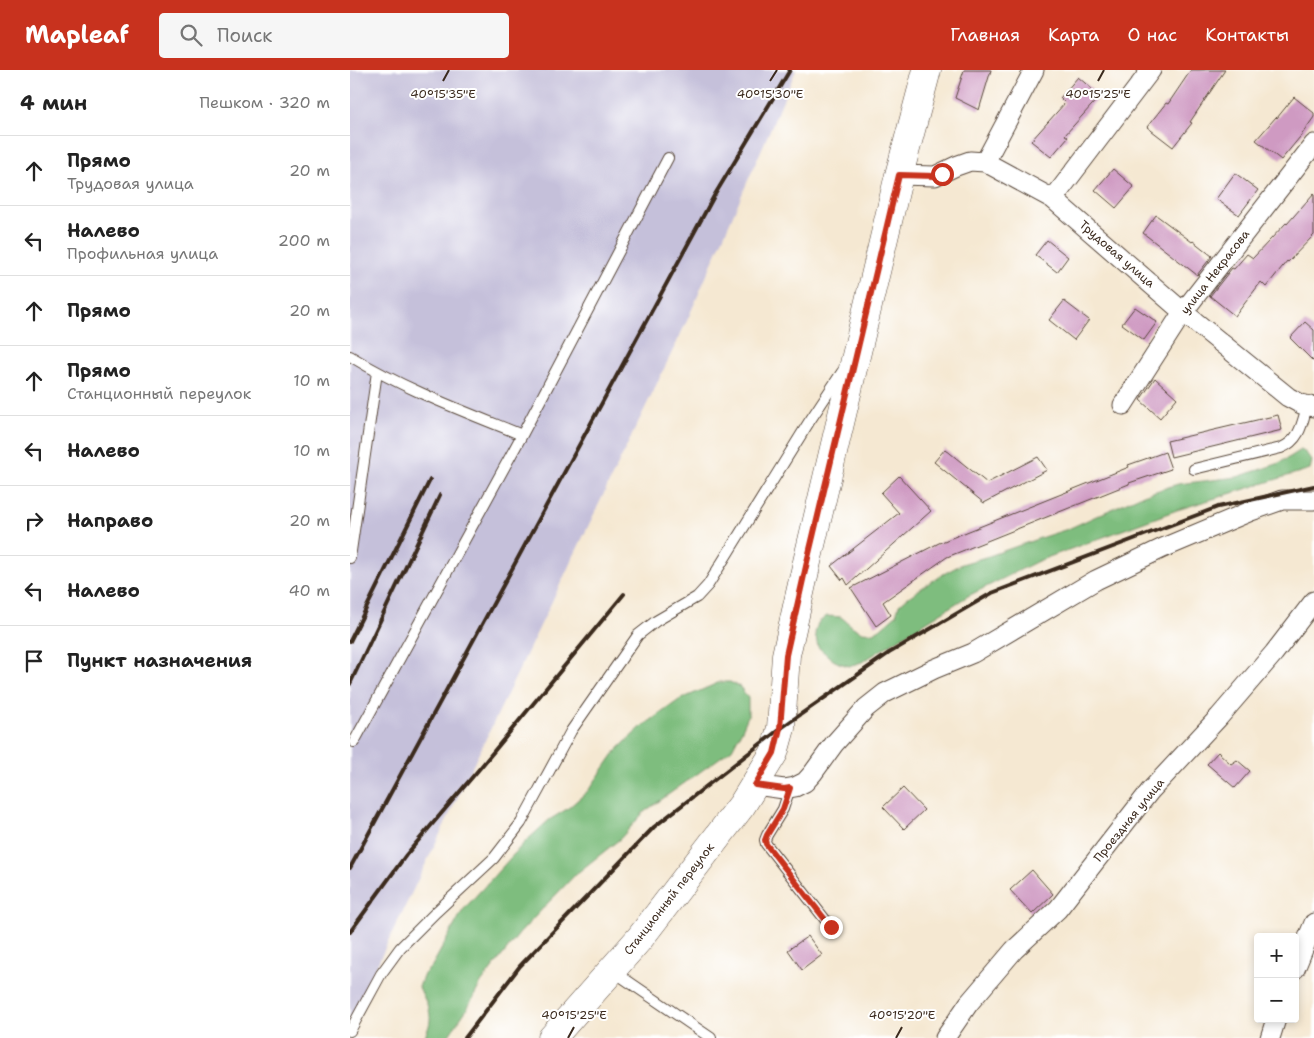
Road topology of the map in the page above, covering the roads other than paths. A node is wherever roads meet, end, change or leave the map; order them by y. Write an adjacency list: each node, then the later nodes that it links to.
1 (927, 70): 7 (main road, Станционный переулок)
2 (1034, 70): 6 (street)
3 (1151, 70): 8 (street)
4 (1314, 144): 9 (street, улица Некрасова)
5 (668, 158): 15 (lane)
6 (985, 162): 7 (street); 8 (street, Трудовая улица)
7 (899, 175): 10 (main road, Станционный переулок)
8 (1053, 199): 9 (street, Трудовая улица)
9 (1183, 312): 13 (street, улица Некрасова); 14 (street, Трудовая улица)
10 (858, 348): 21 (main road, Станционный переулок); 28 (lane)
11 (350, 356): 12 (lane)
12 (377, 372): 15 (lane); 18 (lane)
13 (1123, 405)
14 (1311, 407): 16 (lane)
15 (522, 434): 20 (lane)
16 (1194, 469)
17 (1314, 500): 22 (street)
18 (350, 558)
19 (1314, 601): 31 (street, Проездная улица)
20 (354, 742)
21 (755, 785): 22 (street); 26 (main road, Станционный переулок)
22 (790, 788): 24 (lane)
23 (1314, 923): 25 (street)
24 (831, 927)
25 (1299, 959)
26 (612, 970): 29 (main road, Станционный переулок); 30 (lane)
27 (1275, 1023): 32 (street)
28 (350, 1031)
29 (552, 1038)
30 (711, 1038)
31 (945, 1038)
32 (1270, 1038)

